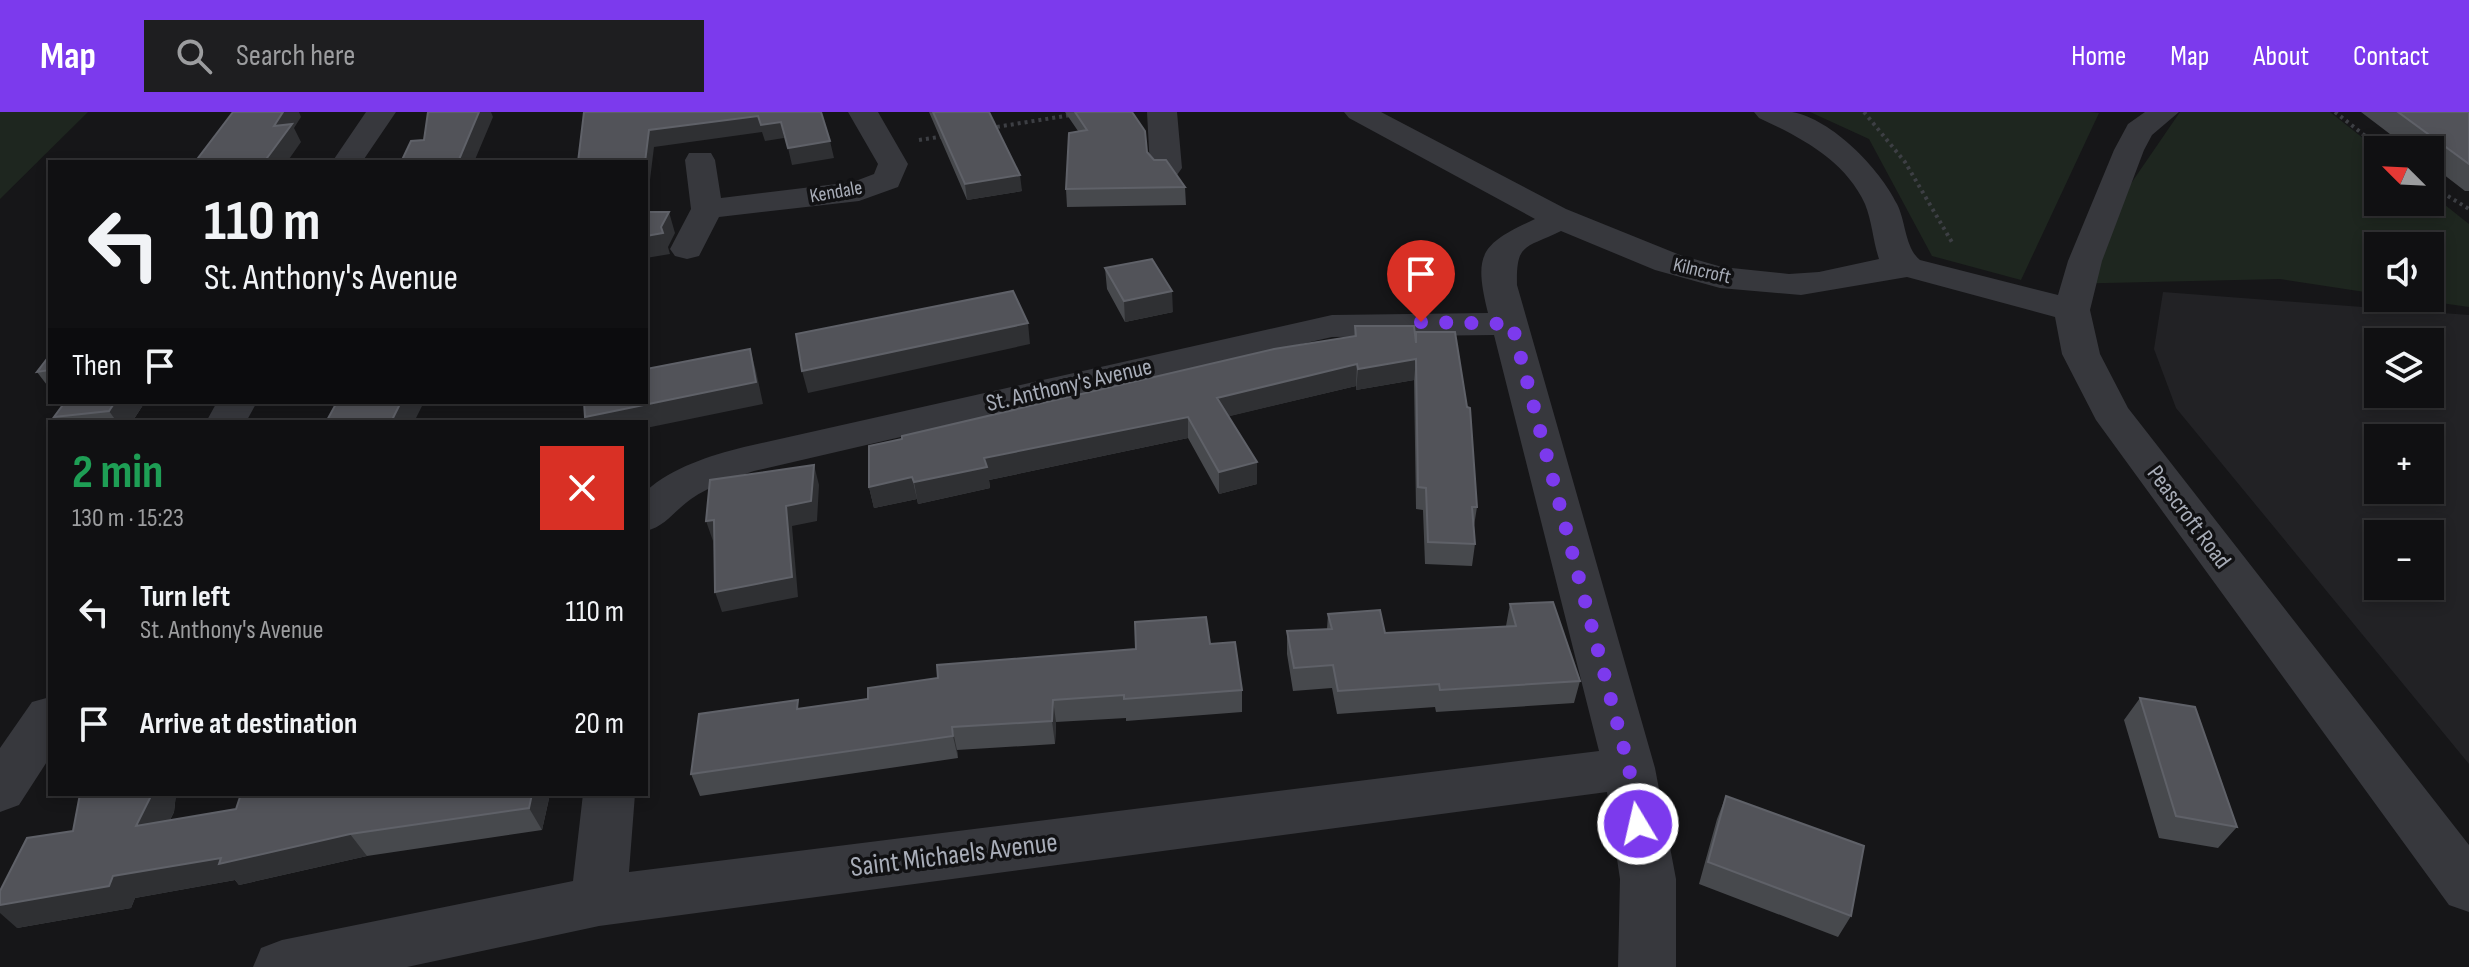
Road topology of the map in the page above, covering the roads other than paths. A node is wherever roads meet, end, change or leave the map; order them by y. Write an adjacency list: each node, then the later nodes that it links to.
1 (381, 112): 7 (street)
2 (863, 112): 10 (street, Kendale)
3 (1162, 112): 9 (street)
4 (1359, 112): 11 (street, Kilncroft)
5 (1769, 112): 13 (street)
6 (2164, 112): 14 (street, Peascroft Road)
7 (348, 160)
8 (700, 160): 10 (street)
9 (1166, 168)
10 (707, 209): 12 (street)
11 (1563, 218): 13 (street, Kilncroft); 15 (street)
12 (687, 249)
13 (1908, 267): 14 (street, Kilncroft)
14 (2072, 310): 21 (street, Peascroft Road)
15 (1512, 324): 16 (street, St. Anthony's Avenue); 18 (street)
16 (648, 514)
17 (48, 719): 19 (street)
18 (1629, 768): 22 (street, Saint Michaels Avenue); 24 (street)
19 (0, 790)
20 (609, 796): 22 (street)
21 (2469, 888)
22 (599, 901): 23 (street, Saint Michaels Avenue)
23 (282, 967)
24 (1647, 967)

